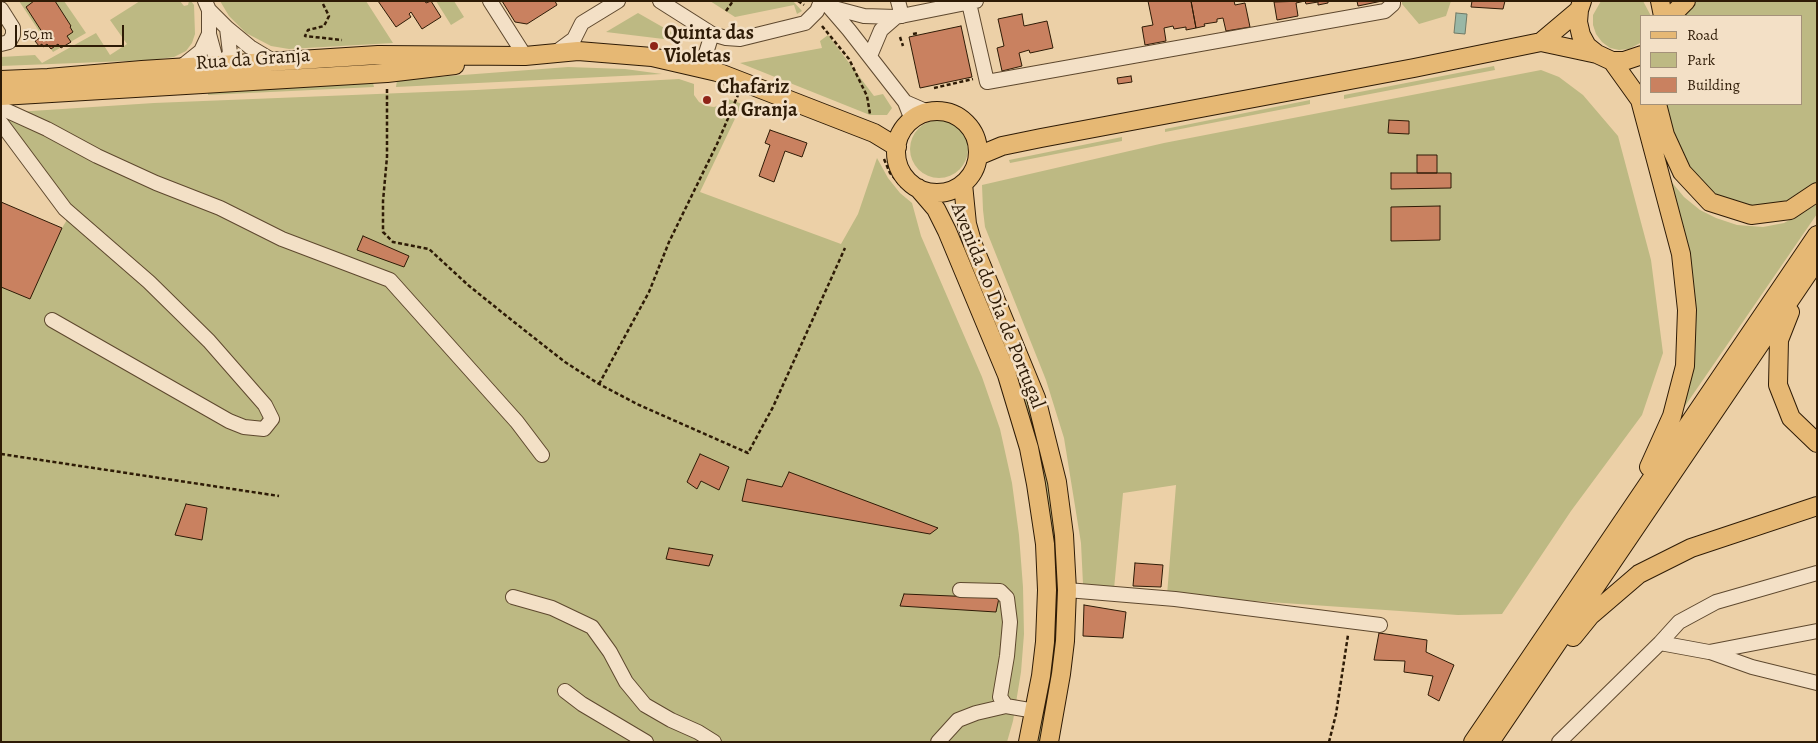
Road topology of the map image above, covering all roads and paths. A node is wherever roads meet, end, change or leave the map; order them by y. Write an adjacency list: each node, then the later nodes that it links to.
1 (490, 1): 32 (street)
2 (618, 1): 30 (street)
3 (660, 1): 23 (street)
4 (733, 1): 15 (path)
5 (898, 1): 18 (street)
6 (1393, 1): 9 (street)
7 (1660, 1): 16 (main road)
8 (1686, 1): 17 (main road)
9 (973, 2): 18 (street)
10 (825, 3): 18 (street); 23 (street); 33 (street)
11 (323, 4): 26 (path)
12 (207, 5): 20 (street); 22 (street)
13 (1581, 6): 27 (main road); 34 (main road)
14 (1, 9): 28 (street)
15 (726, 12)
16 (1663, 15)
17 (1672, 15)
18 (899, 16): 33 (street)
19 (818, 21): 54 (path)
20 (227, 28): 36 (street); 37 (street)
21 (918, 33): 24 (path)
22 (209, 34): 37 (street); 38 (street)
23 (712, 34): 39 (street)
24 (913, 34)
25 (900, 37): 29 (path)
26 (347, 42)
27 (1541, 42): 34 (main road); 57 (main road)
28 (1, 44)
29 (903, 46)
30 (555, 53): 32 (main road, Rua da Granja); 39 (main road, Rua da Granja)
31 (506, 56): 32 (main road, Rua da Granja); 36 (main road, Rua da Granja); 40 (main road, Rua da Granja)
32 (525, 56)
33 (870, 56): 49 (street)
34 (1604, 57): 35 (main road); 48 (main road)
35 (1640, 57)
36 (275, 62): 37 (main road, Rua da Granja)
37 (223, 66): 38 (main road, Rua da Granja); 43 (street); 45 (street)
38 (181, 67): 42 (main road, Rua da Granja)
39 (701, 69): 44 (main road, Rua da Granja)
40 (387, 73): 43 (main road, Rua da Granja); 66 (path)
41 (977, 79): 46 (path)
42 (1, 80)
43 (245, 82): 45 (main road, Rua da Granja)
44 (744, 83): 56 (main road, Rua da Granja); 66 (path)
45 (157, 87): 47 (main road, Rua da Granja)
46 (934, 88)
47 (1, 96)
48 (1640, 100)
49 (905, 102): 53 (street); 56 (street)
50 (1641, 105): 72 (main road)
51 (1657, 105): 60 (main road)
52 (1, 108): 69 (street)
53 (928, 112): 56 (main road); 57 (main road)
54 (870, 115)
55 (1, 123): 65 (street)
56 (898, 138): 59 (main road); 59 (path)
57 (978, 149): 58 (main road)
58 (963, 184): 59 (main road); 75 (main road, Avenida do Dia de Portugal)
59 (911, 189): 86 (main road, Avenida do Dia de Portugal)
60 (1817, 192)
61 (1817, 234): 72 (main road)
62 (845, 248): 66 (path)
63 (1817, 260): 64 (main road)
64 (1802, 282): 67 (main road); 85 (main road)
65 (52, 320)
66 (599, 384)
67 (1817, 443)
68 (1, 454): 70 (path)
69 (542, 455)
70 (279, 496)
71 (1817, 506): 85 (main road)
72 (1629, 511): 93 (main road)
73 (1817, 572): 80 (street)
74 (960, 590): 84 (street)
75 (1067, 590): 77 (street); 91 (main road, Avenida do Dia de Portugal)
76 (513, 597): 88 (street)
77 (1349, 622): 78 (street); 92 (path)
78 (1380, 625)
79 (1817, 631): 81 (street)
80 (1660, 642): 81 (street); 95 (street)
81 (1709, 652): 82 (street)
82 (1817, 683)
83 (566, 691): 87 (street)
84 (1006, 706): 86 (street); 89 (street)
85 (1511, 710): 94 (main road)
86 (1035, 711): 90 (main road, Avenida do Dia de Portugal)
87 (646, 742)
88 (714, 742)
89 (938, 742)
90 (1028, 742)
91 (1049, 742)
92 (1329, 742)
93 (1473, 742)
94 (1490, 742)
95 (1559, 742)

